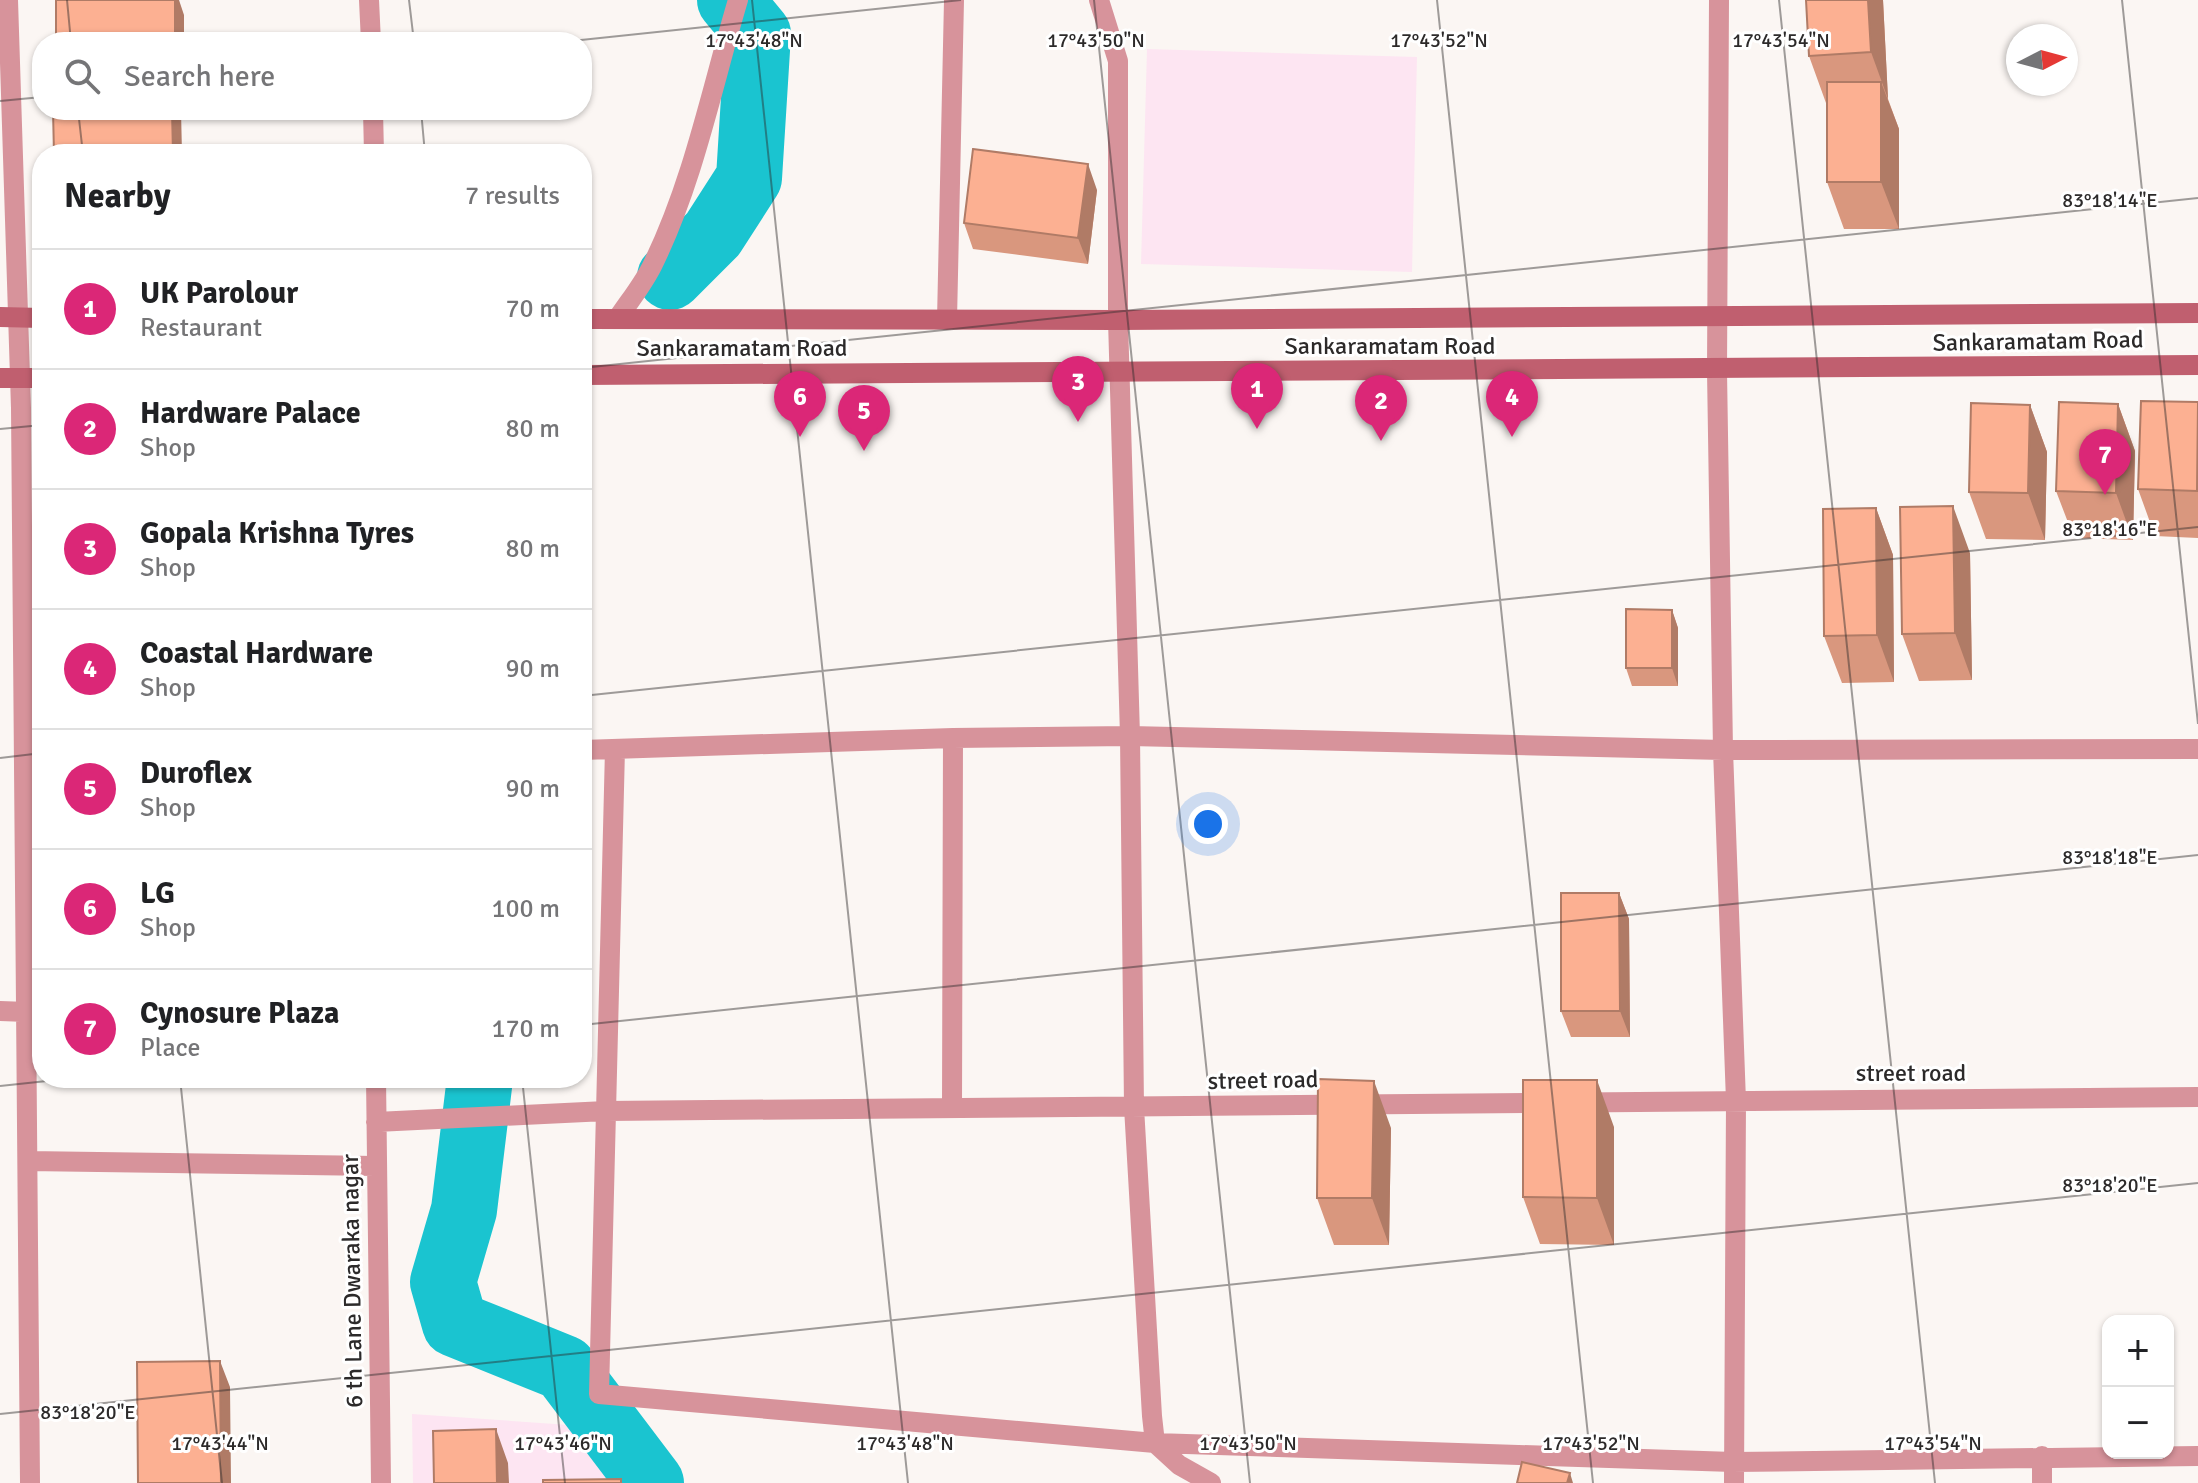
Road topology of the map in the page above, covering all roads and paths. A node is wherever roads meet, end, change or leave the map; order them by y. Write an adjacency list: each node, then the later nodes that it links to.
1 (8, 0): 11 (street)
2 (369, 0): 7 (street)
3 (738, 0): 14 (street)
4 (954, 0): 16 (street)
5 (1099, 0): 17 (street)
6 (1719, 0): 12 (street)
7 (371, 32)
8 (373, 120): 9 (street)
9 (374, 144)
10 (2198, 313): 12 (main road, Sankaramatam Road)
11 (10, 317): 13 (main road); 22 (street)
12 (1717, 317): 17 (main road, Sankaramatam Road); 19 (street)
13 (32, 318)
14 (618, 318): 15 (main road, Sankaramatam Road); 16 (main road, Sankaramatam Road)
15 (592, 319)
16 (947, 320): 17 (main road, Sankaramatam Road)
17 (1118, 320): 20 (street)
18 (2198, 365): 19 (main road, Sankaramatam Road)
19 (1717, 371): 20 (main road, Sankaramatam Road); 29 (street)
20 (1119, 373): 21 (main road, Sankaramatam Road); 24 (street)
21 (592, 375)
22 (10, 378): 23 (main road); 31 (street)
23 (32, 378)
24 (1130, 736): 25 (street); 29 (street); 35 (street)
25 (953, 738): 26 (street); 36 (street)
26 (615, 749): 28 (street); 37 (street)
27 (2198, 749): 29 (street)
28 (592, 750)
29 (1723, 750): 34 (street)
30 (0, 1011): 31 (street)
31 (27, 1012): 39 (street)
32 (376, 1088): 38 (street, 6 th Lane Dwaraka nagar)
33 (2198, 1097): 34 (street, street road)
34 (1736, 1101): 35 (street, street road); 44 (street)
35 (1134, 1107): 36 (street, street road); 41 (street)
36 (952, 1108): 37 (street, street road)
37 (606, 1111): 38 (street, street road); 41 (street)
38 (376, 1122): 40 (street, 6 th Lane Dwaraka nagar)
39 (28, 1161): 40 (street); 45 (street)
40 (375, 1166): 46 (street, 6 th Lane Dwaraka nagar)
41 (1155, 1443): 44 (street); 47 (street)
42 (2042, 1456): 43 (street); 44 (street); 49 (street)
43 (2198, 1456)
44 (1733, 1462): 48 (street)
45 (30, 1483)
46 (381, 1483)
47 (1211, 1483)
48 (1734, 1483)
49 (2042, 1483)

